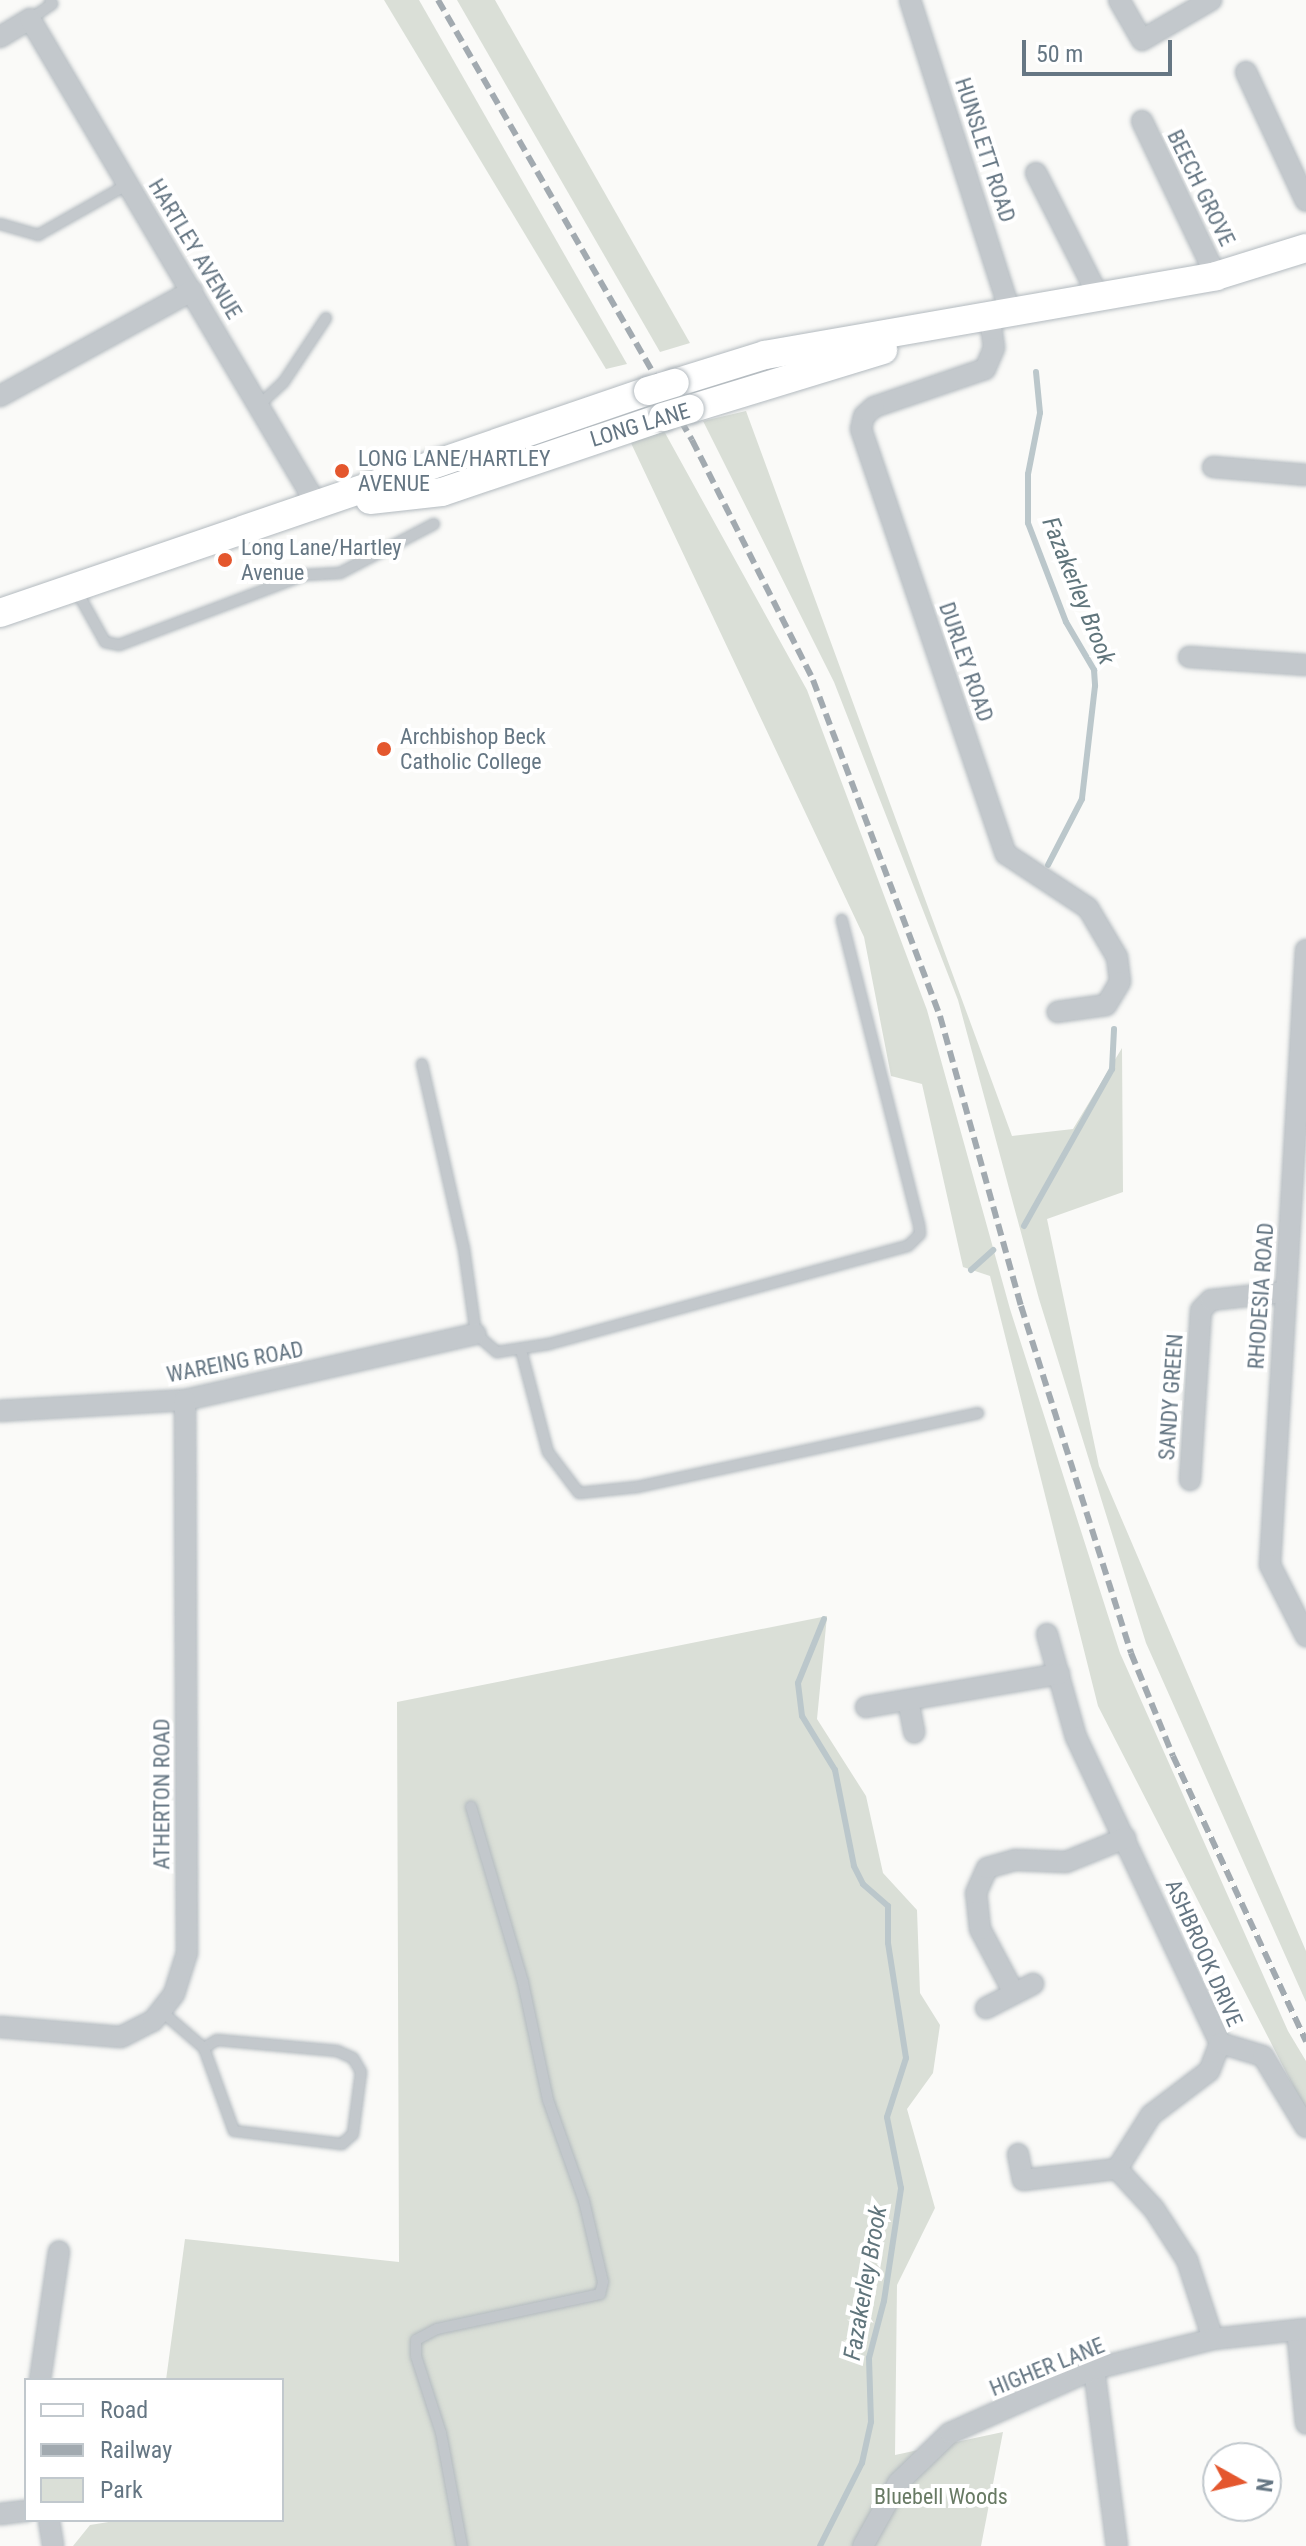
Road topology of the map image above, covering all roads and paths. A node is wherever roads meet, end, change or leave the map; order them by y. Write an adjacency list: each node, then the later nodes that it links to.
1 (50, 0): 5 (lane)
2 (912, 0): 17 (street, HUNSLETT ROAD)
3 (1119, 0): 4 (street)
4 (1211, 0)
5 (30, 19): 6 (street); 10 (street, HARTLEY AVENUE)
6 (0, 37)
7 (1246, 72): 11 (street)
8 (1142, 121): 14 (street, BEECH GROVE)
9 (1036, 173): 16 (street)
10 (128, 184): 12 (lane); 15 (street, HARTLEY AVENUE)
11 (1306, 201)
12 (0, 224)
13 (1306, 248): 14 (main road, LONG LANE)
14 (1216, 276): 16 (main road, LONG LANE)
15 (192, 291): 20 (street); 21 (street, HARTLEY AVENUE)
16 (1100, 299): 17 (main road, LONG LANE)
17 (1000, 317): 19 (main road, LONG LANE); 32 (street, DURLEY ROAD)
18 (326, 318): 21 (lane)
19 (960, 324): 24 (main road, LONG LANE); 24 (main road, LONG LANE)
20 (0, 396)
21 (259, 405): 24 (street, HARTLEY AVENUE)
22 (1213, 467): 23 (street)
23 (1306, 475)
24 (317, 505): 26 (main road, LONG LANE)
25 (434, 524): 26 (lane)
26 (74, 587): 27 (main road, LONG LANE)
27 (0, 613)
28 (1189, 657): 29 (street)
29 (1306, 665)
30 (842, 920): 37 (lane)
31 (1306, 950): 34 (street, RHODESIA ROAD)
32 (1057, 1012)
33 (422, 1064): 36 (lane)
34 (1300, 1131): 35 (street, RHODESIA ROAD)
35 (1285, 1292): 41 (street, SANDY GREEN); 43 (street, RHODESIA ROAD)
36 (476, 1334): 37 (lane); 38 (street, WAREING ROAD)
37 (521, 1350): 40 (lane)
38 (185, 1400): 39 (street, WAREING ROAD); 51 (street, ATHERTON ROAD)
39 (0, 1411)
40 (978, 1413)
41 (1190, 1480)
42 (1047, 1634): 44 (street, ASHBROOK DRIVE)
43 (1306, 1636)
44 (1059, 1674): 45 (street); 49 (street, ASHBROOK DRIVE)
45 (908, 1700): 46 (street); 47 (street)
46 (866, 1707)
47 (914, 1732)
48 (471, 1807): 68 (lane)
49 (1125, 1838): 50 (street); 53 (street, ASHBROOK DRIVE)
50 (986, 2008)
51 (161, 2011): 52 (street, ATHERTON ROAD); 54 (lane)
52 (0, 2027)
53 (1220, 2043): 55 (street); 57 (street, ASHBROOK DRIVE)
54 (204, 2048): 54 (lane)
55 (1306, 2127)
56 (1018, 2154): 57 (street)
57 (1117, 2169): 60 (street)
58 (59, 2251): 62 (street)
59 (1302, 2329): 60 (street, HIGHER LANE); 63 (street)
60 (1213, 2339): 61 (street, HIGHER LANE)
61 (1094, 2369): 69 (street, HIGHER LANE); 70 (street)
62 (40, 2378)
63 (1306, 2424)
64 (24, 2511): 65 (street)
65 (0, 2514)
66 (49, 2522): 67 (street)
67 (53, 2546)
68 (462, 2546)
69 (863, 2546)
70 (1117, 2546)

